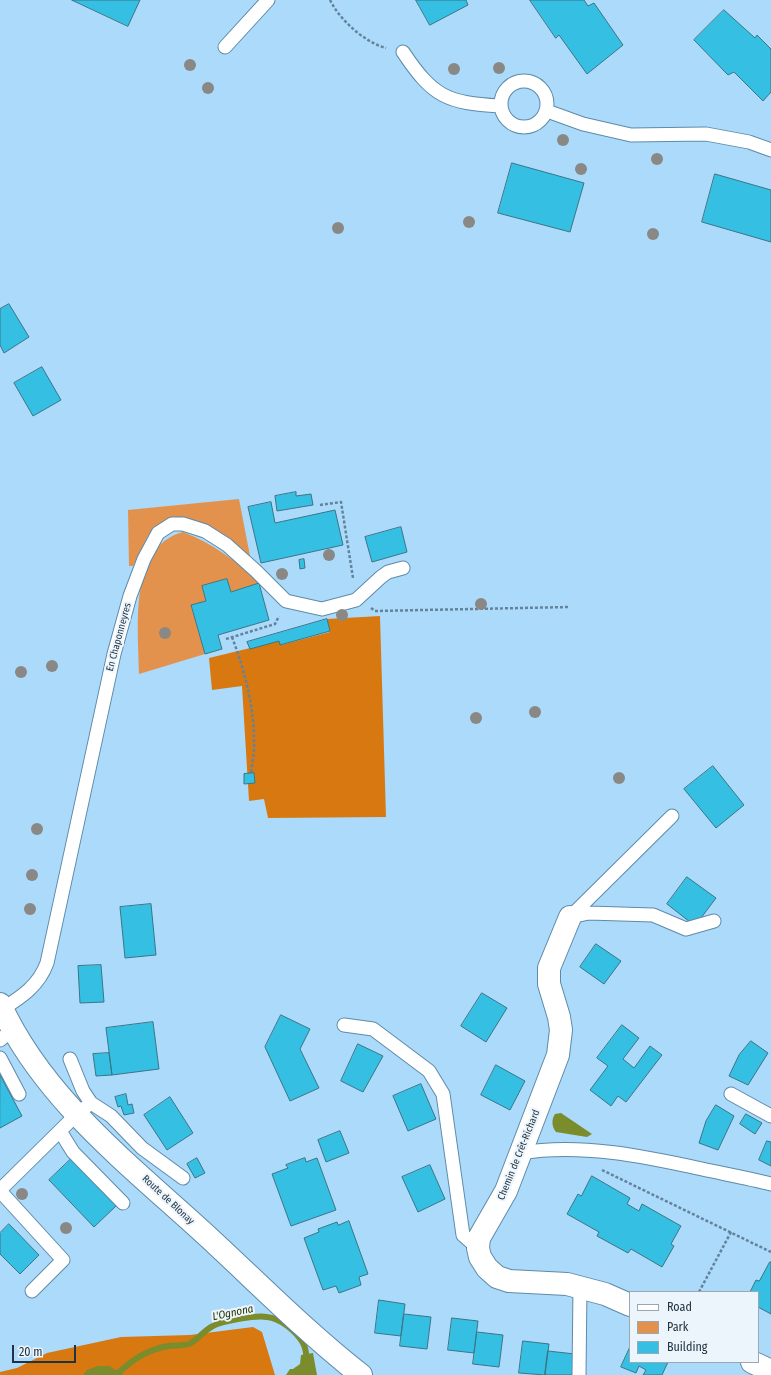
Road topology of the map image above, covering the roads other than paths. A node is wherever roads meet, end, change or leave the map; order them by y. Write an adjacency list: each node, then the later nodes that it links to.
1 (268, 0): 2 (lane)
2 (225, 47)
3 (403, 52): 4 (lane)
4 (500, 106): 5 (lane); 5 (lane)
5 (547, 111): 6 (lane)
6 (771, 150)
7 (403, 568): 11 (lane, En Chaponneyres)
8 (672, 816): 9 (lane)
9 (570, 917): 10 (lane); 21 (street, Chemin de Crêt-Richard)
10 (714, 921)
11 (1, 1006): 13 (street, Route de Blonay)
12 (344, 1024): 26 (lane)
13 (7, 1034): 18 (street, Route de Blonay)
14 (0, 1058): 16 (lane)
15 (70, 1059): 18 (lane)
16 (19, 1094)
17 (732, 1094): 19 (lane)
18 (84, 1109): 20 (lane); 22 (lane); 32 (street, Route de Blonay)
19 (771, 1116)
20 (60, 1131): 24 (lane); 25 (lane)
21 (520, 1153): 23 (lane); 26 (street, Chemin de Crêt-Richard)
22 (183, 1178)
23 (771, 1184)
24 (0, 1190): 28 (lane)
25 (123, 1203)
26 (478, 1248): 27 (street)
27 (580, 1286): 29 (street); 33 (lane)
28 (32, 1291)
29 (629, 1305)
30 (754, 1363): 31 (street)
31 (771, 1371)
32 (361, 1375)
33 (579, 1375)

